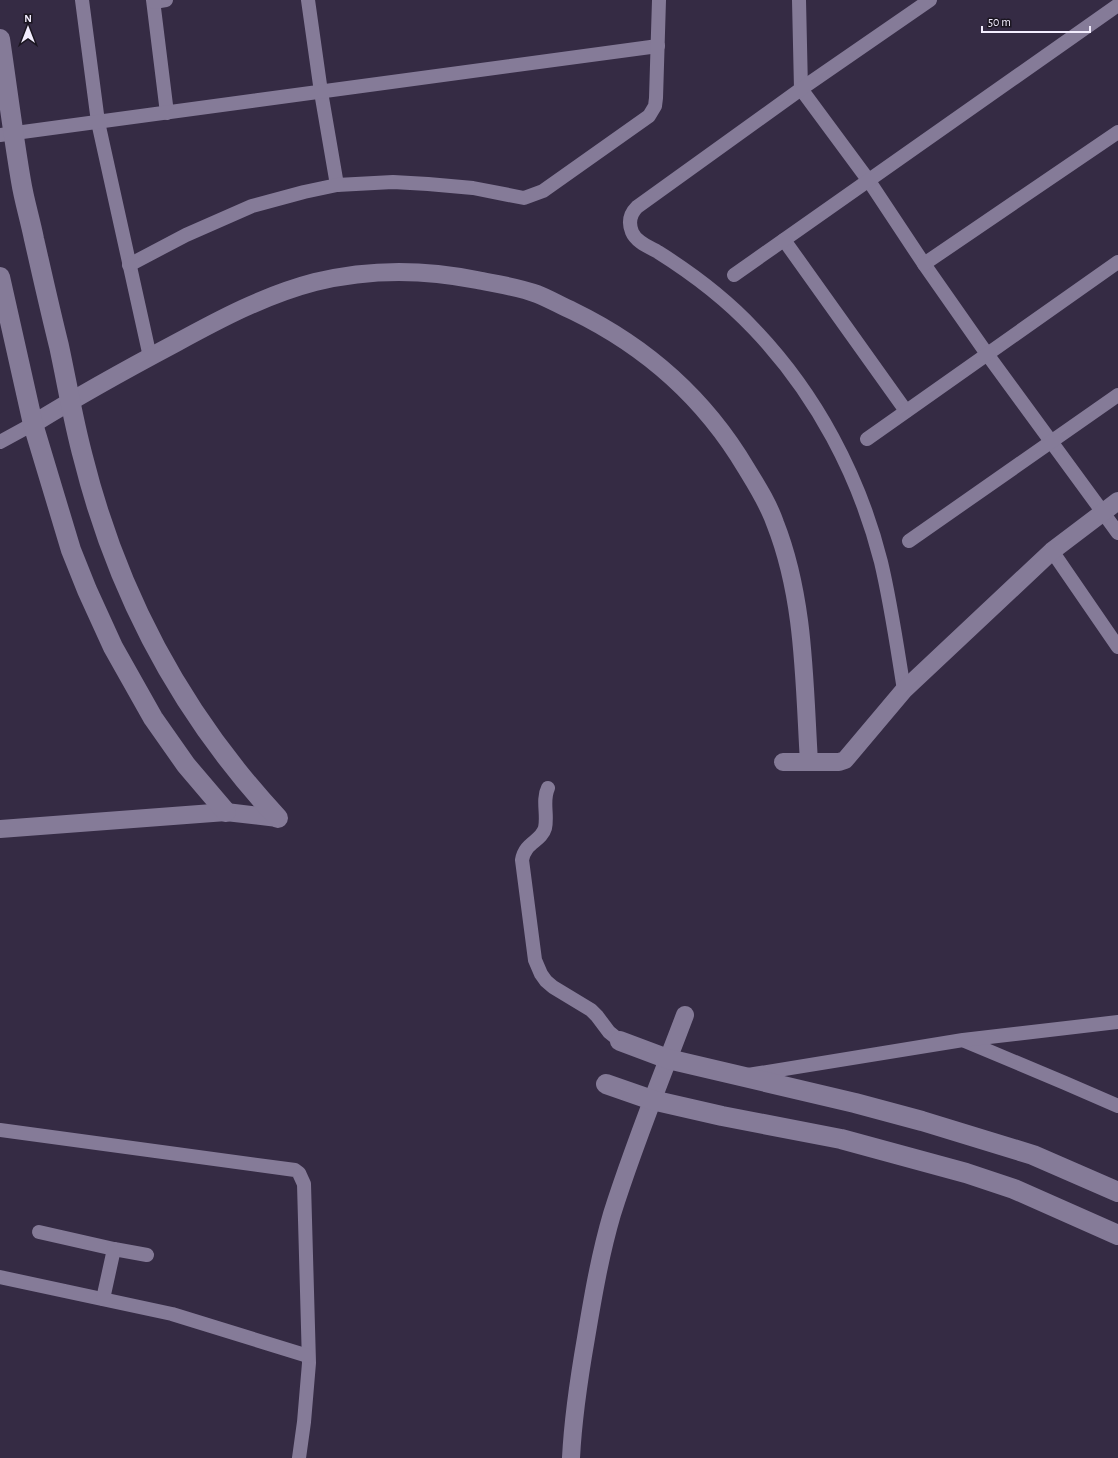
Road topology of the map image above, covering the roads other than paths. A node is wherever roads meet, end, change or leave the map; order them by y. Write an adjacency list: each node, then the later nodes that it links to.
1 (82, 0): 13 (street)
2 (308, 0): 11 (street)
3 (658, 0): 9 (street)
4 (799, 0): 10 (street)
5 (930, 0): 10 (street)
6 (158, 1): 12 (street)
7 (1118, 5): 16 (street)
8 (0, 39): 15 (main road)
9 (658, 46): 11 (street); 17 (street)
10 (801, 89): 16 (street); 39 (street)
11 (321, 92): 12 (street); 17 (street)
12 (167, 113): 13 (street)
13 (98, 122): 15 (street); 21 (street)
14 (1118, 132): 20 (street)
15 (7, 134): 27 (main road)
16 (869, 181): 18 (street); 20 (street)
17 (337, 185): 21 (street)
18 (784, 240): 22 (street); 28 (street)
19 (1118, 262): 24 (street)
20 (924, 264): 24 (street)
21 (129, 265): 25 (street)
22 (734, 275)
23 (0, 277): 29 (main road)
24 (987, 354): 28 (street); 32 (street)
25 (150, 356): 27 (street); 41 (street)
26 (1118, 395): 32 (street)
27 (71, 400): 29 (street); 44 (main road)
28 (906, 411): 30 (street)
29 (34, 424): 31 (street); 43 (main road)
30 (867, 439)
31 (0, 442)
32 (1051, 442): 34 (street); 36 (street)
33 (1118, 501): 34 (street)
34 (1102, 512): 35 (street); 37 (street)
35 (1118, 533)
36 (909, 541)
37 (1052, 551): 38 (street); 39 (street)
38 (1118, 647)
39 (904, 690): 41 (street)
40 (783, 762): 41 (street)
41 (808, 762)
42 (548, 788): 49 (street)
43 (226, 812): 44 (street); 45 (street)
44 (278, 818)
45 (0, 829)
46 (685, 1015): 50 (street)
47 (1118, 1022): 48 (street)
48 (963, 1040): 51 (street); 54 (street)
49 (620, 1041): 50 (main road)
50 (668, 1059): 51 (main road); 53 (street)
51 (737, 1076): 56 (main road)
52 (606, 1084): 53 (main road)
53 (652, 1100): 58 (main road); 65 (street)
54 (1118, 1106)
55 (0, 1130): 63 (street)
56 (1118, 1192)
57 (39, 1232): 59 (street)
58 (1118, 1235)
59 (114, 1249): 60 (street); 62 (street)
60 (147, 1255)
61 (0, 1276): 62 (street)
62 (103, 1299): 63 (street)
63 (308, 1356): 64 (street)
64 (299, 1458)
65 (571, 1458)

